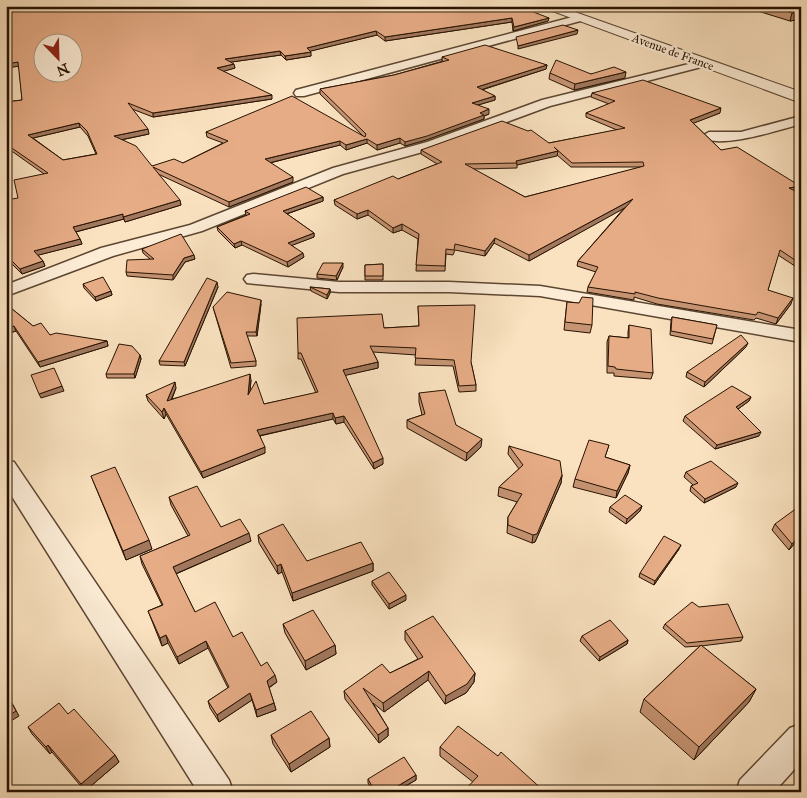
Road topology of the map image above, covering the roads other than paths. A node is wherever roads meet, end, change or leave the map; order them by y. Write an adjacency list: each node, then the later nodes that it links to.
1 (544, 6): 2 (street, Avenue de France)
2 (580, 18): 3 (street, Avenue de France); 4 (street)
3 (705, 63): 5 (street, Avenue de France); 9 (street)
4 (300, 93)
5 (801, 98)
6 (801, 120): 7 (street)
7 (709, 136)
8 (253, 279): 10 (street)
9 (6, 291)
10 (801, 336)
11 (6, 468): 13 (street)
12 (801, 739): 14 (street)
13 (217, 792)
14 (752, 792)

